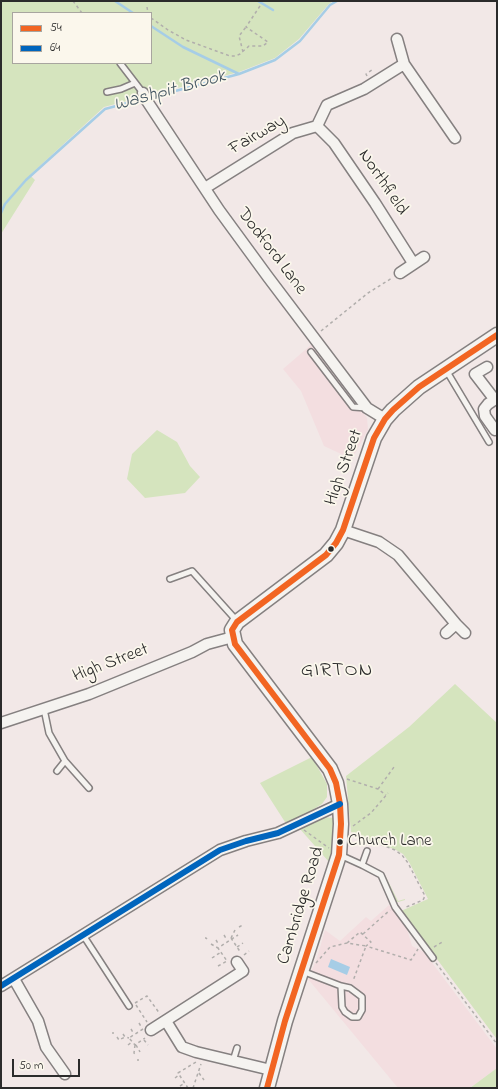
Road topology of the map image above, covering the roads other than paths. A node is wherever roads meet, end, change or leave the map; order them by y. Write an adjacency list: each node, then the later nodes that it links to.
1 (397, 39): 3 (street)
2 (121, 64): 4 (lane)
3 (404, 64): 7 (street); 8 (street)
4 (135, 83): 5 (lane); 6 (lane)
5 (107, 92)
6 (145, 97): 9 (street, Dodford Lane)
7 (317, 126): 9 (street, Fairway); 11 (street, Northfield)
8 (456, 138)
9 (205, 188): 18 (street, Dodford Lane)
10 (424, 257): 11 (street)
11 (413, 263): 12 (street)
12 (400, 273)
13 (497, 335): 16 (street, High Street)
14 (311, 352): 18 (lane)
15 (487, 368): 17 (street)
16 (446, 369): 19 (street, High Street); 21 (lane)
17 (496, 399): 20 (street)
18 (368, 408): 19 (street, Dodford Lane)
19 (385, 419): 22 (street, High Street)
20 (495, 430)
21 (490, 442)
22 (343, 530): 24 (street, High Street); 25 (street)
23 (170, 579): 24 (lane)
24 (237, 622): 28 (street)
25 (456, 624): 26 (street); 27 (street)
26 (446, 633)
27 (465, 633)
28 (233, 637): 29 (street, High Street); 34 (street, Cambridge Road)
29 (44, 709): 30 (street, High Street); 31 (lane)
30 (1, 723)
31 (66, 761): 32 (lane); 33 (lane)
32 (57, 771)
33 (89, 788)
34 (340, 804): 36 (street, Cambridge Road); 38 (street)
35 (366, 851): 37 (lane)
36 (336, 853): 37 (lane); 41 (street, Cambridge Road)
37 (362, 864): 39 (lane)
38 (83, 935): 42 (street); 45 (lane)
39 (433, 958)
40 (237, 962): 46 (street)
41 (302, 971): 44 (lane); 50 (street, Cambridge Road)
42 (14, 979): 43 (street); 51 (street)
43 (1, 986)
44 (340, 986): 44 (lane)
45 (129, 1006)
46 (166, 1020): 47 (street); 49 (street)
47 (147, 1030)
48 (237, 1048): 49 (lane)
49 (233, 1061): 50 (street)
50 (271, 1070): 52 (street, Cambridge Road)
51 (65, 1074)
52 (266, 1088)

